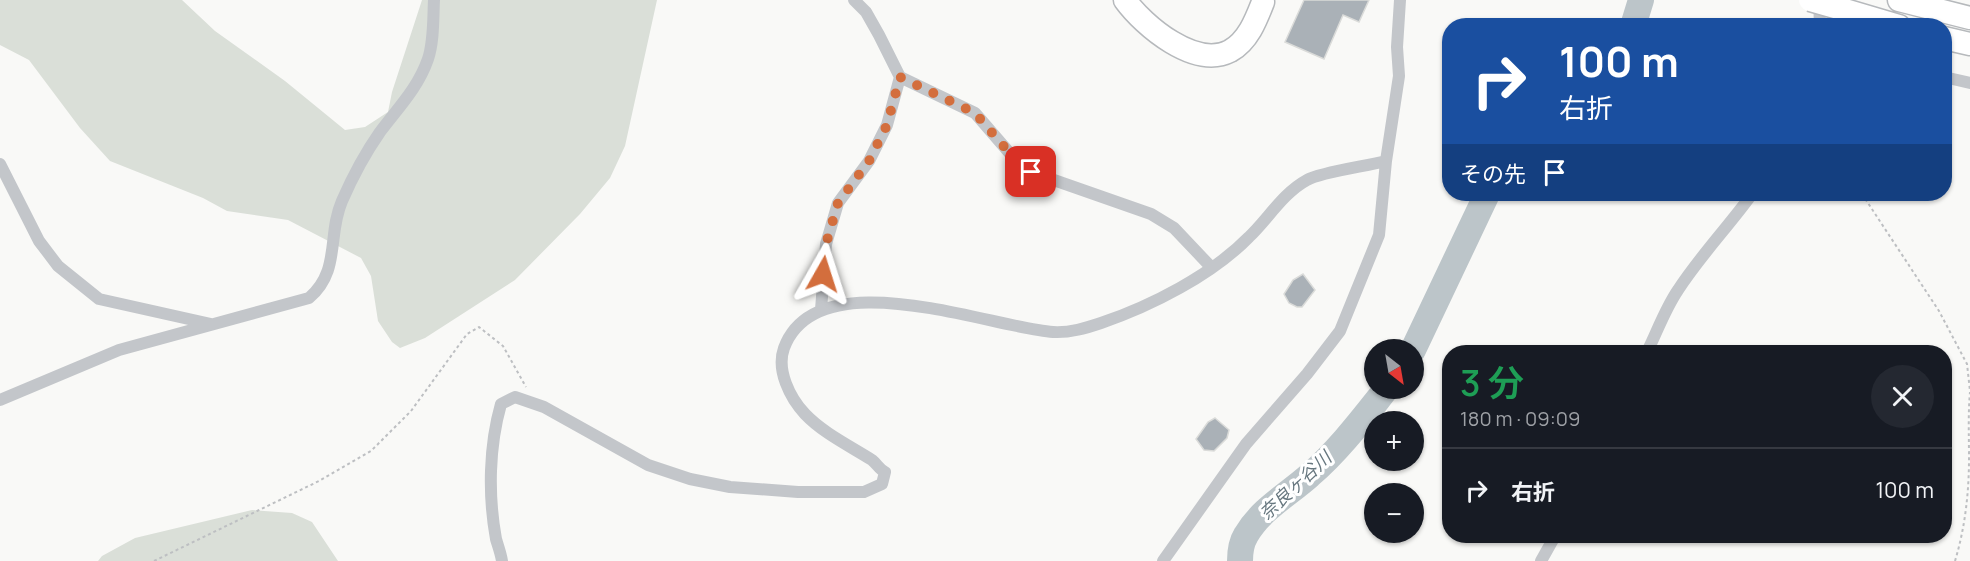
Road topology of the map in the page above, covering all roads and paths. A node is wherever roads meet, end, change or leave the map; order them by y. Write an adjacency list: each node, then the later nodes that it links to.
1 (434, 0): 23 (street)
2 (854, 0): 14 (street)
3 (1125, 0): 7 (highway)
4 (1400, 0): 17 (street)
5 (1810, 0): 8 (highway, bridge)
6 (1899, 0): 11 (highway)
7 (1263, 2)
8 (1829, 4): 9 (street); 10 (highway)
9 (1823, 18)
10 (1874, 18)
11 (1970, 18)
12 (1952, 40): 13 (highway)
13 (1970, 44)
14 (900, 77): 21 (street); 22 (street)
15 (1952, 79): 16 (street)
16 (1970, 83)
17 (1386, 161): 21 (street); 31 (street)
18 (0, 164): 23 (street)
19 (1747, 201): 24 (street)
20 (1867, 201): 25 (path)
21 (1211, 267): 22 (street)
22 (821, 310): 27 (street)
23 (212, 325): 26 (street)
24 (1650, 345)
25 (1970, 391): 33 (path)
26 (0, 400)
27 (532, 401): 29 (path); 30 (street)
28 (1551, 543): 32 (street)
29 (154, 561)
30 (502, 561)
31 (1163, 561)
32 (1541, 561)
33 (1955, 561)

